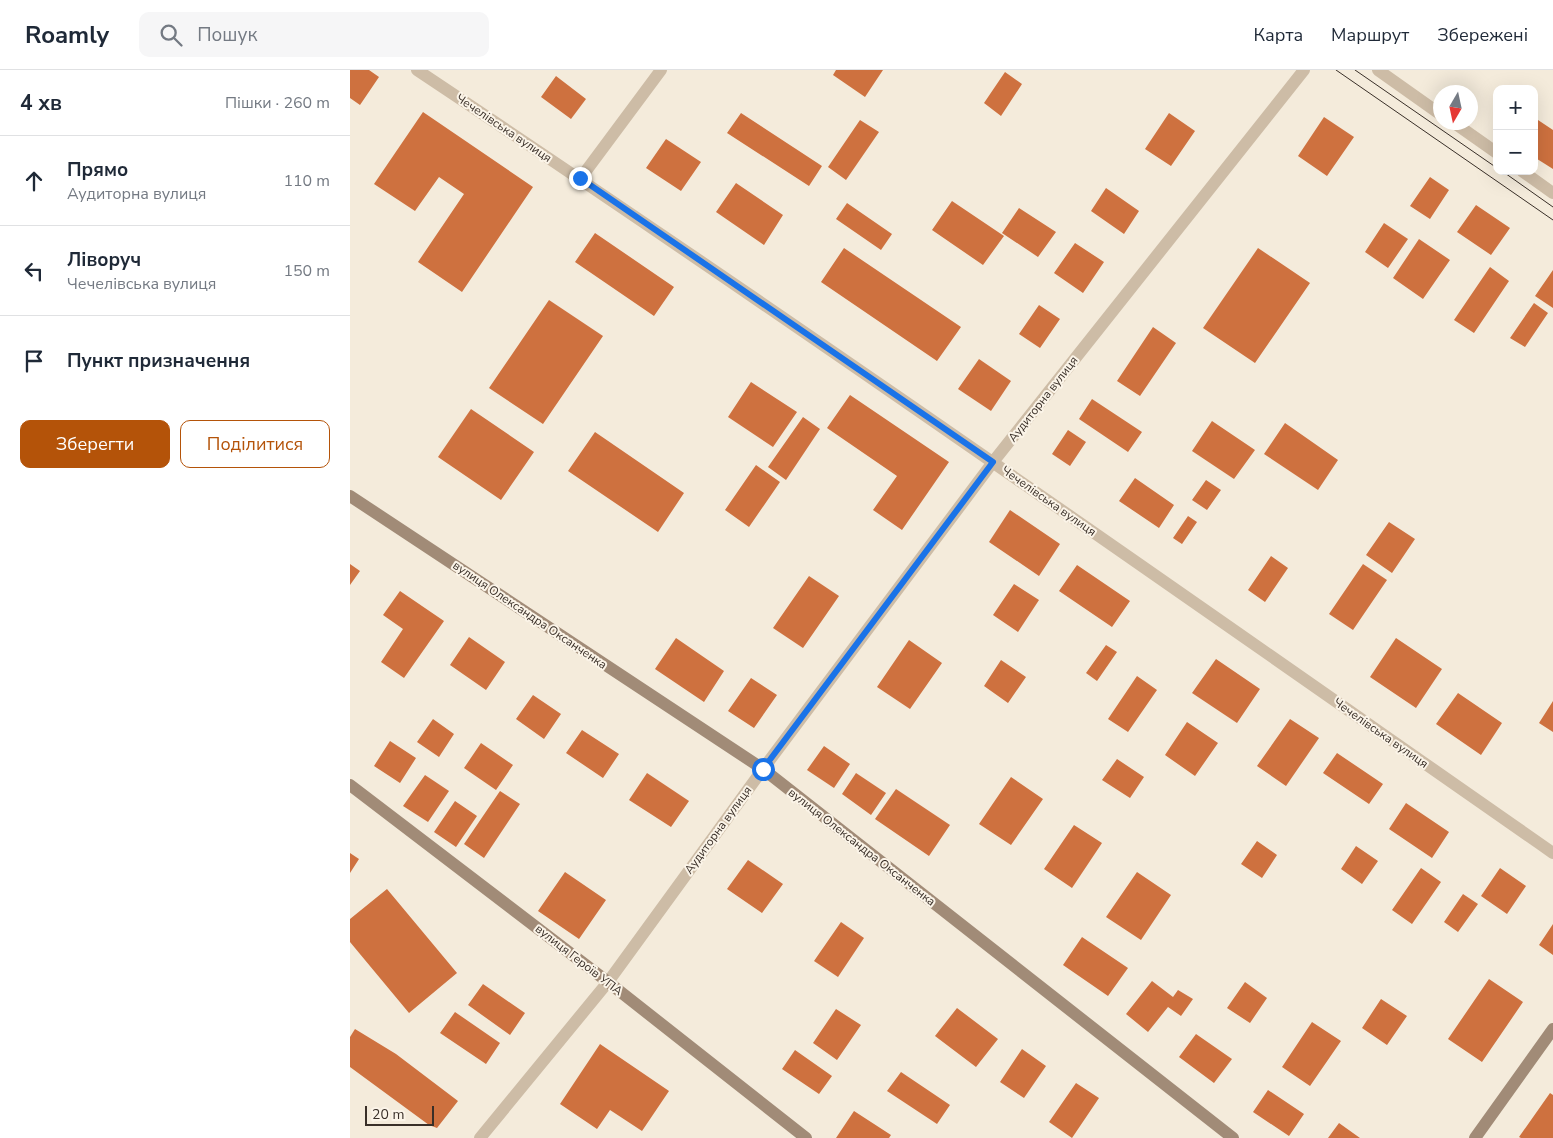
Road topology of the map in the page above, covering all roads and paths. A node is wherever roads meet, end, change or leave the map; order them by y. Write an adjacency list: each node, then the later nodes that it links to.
1 (417, 70): 9 (street, Чечелівська вулиця)
2 (661, 70): 9 (street)
3 (1304, 70): 11 (street, Аудиторна вулиця)
4 (1378, 70): 5 (street)
5 (1433, 109)
6 (1464, 130): 7 (street)
7 (1493, 150)
8 (1528, 175): 10 (street)
9 (580, 178): 11 (street, Чечелівська вулиця)
10 (1553, 193)
11 (993, 462): 13 (street, Аудиторна вулиця); 15 (street, Чечелівська вулиця)
12 (350, 496): 13 (street, вулиця Олександра Оксанченка)
13 (763, 769): 16 (street, Аудиторна вулиця); 20 (street, вулиця Олександра Оксанченка)
14 (350, 785): 16 (street, вулиця Героїв УПА)
15 (1553, 853)
16 (608, 982): 18 (street, Аудиторна вулиця); 19 (street, вулиця Героїв УПА)
17 (1553, 1029): 21 (street)
18 (480, 1138)
19 (806, 1138)
20 (1233, 1138)
21 (1475, 1138)

